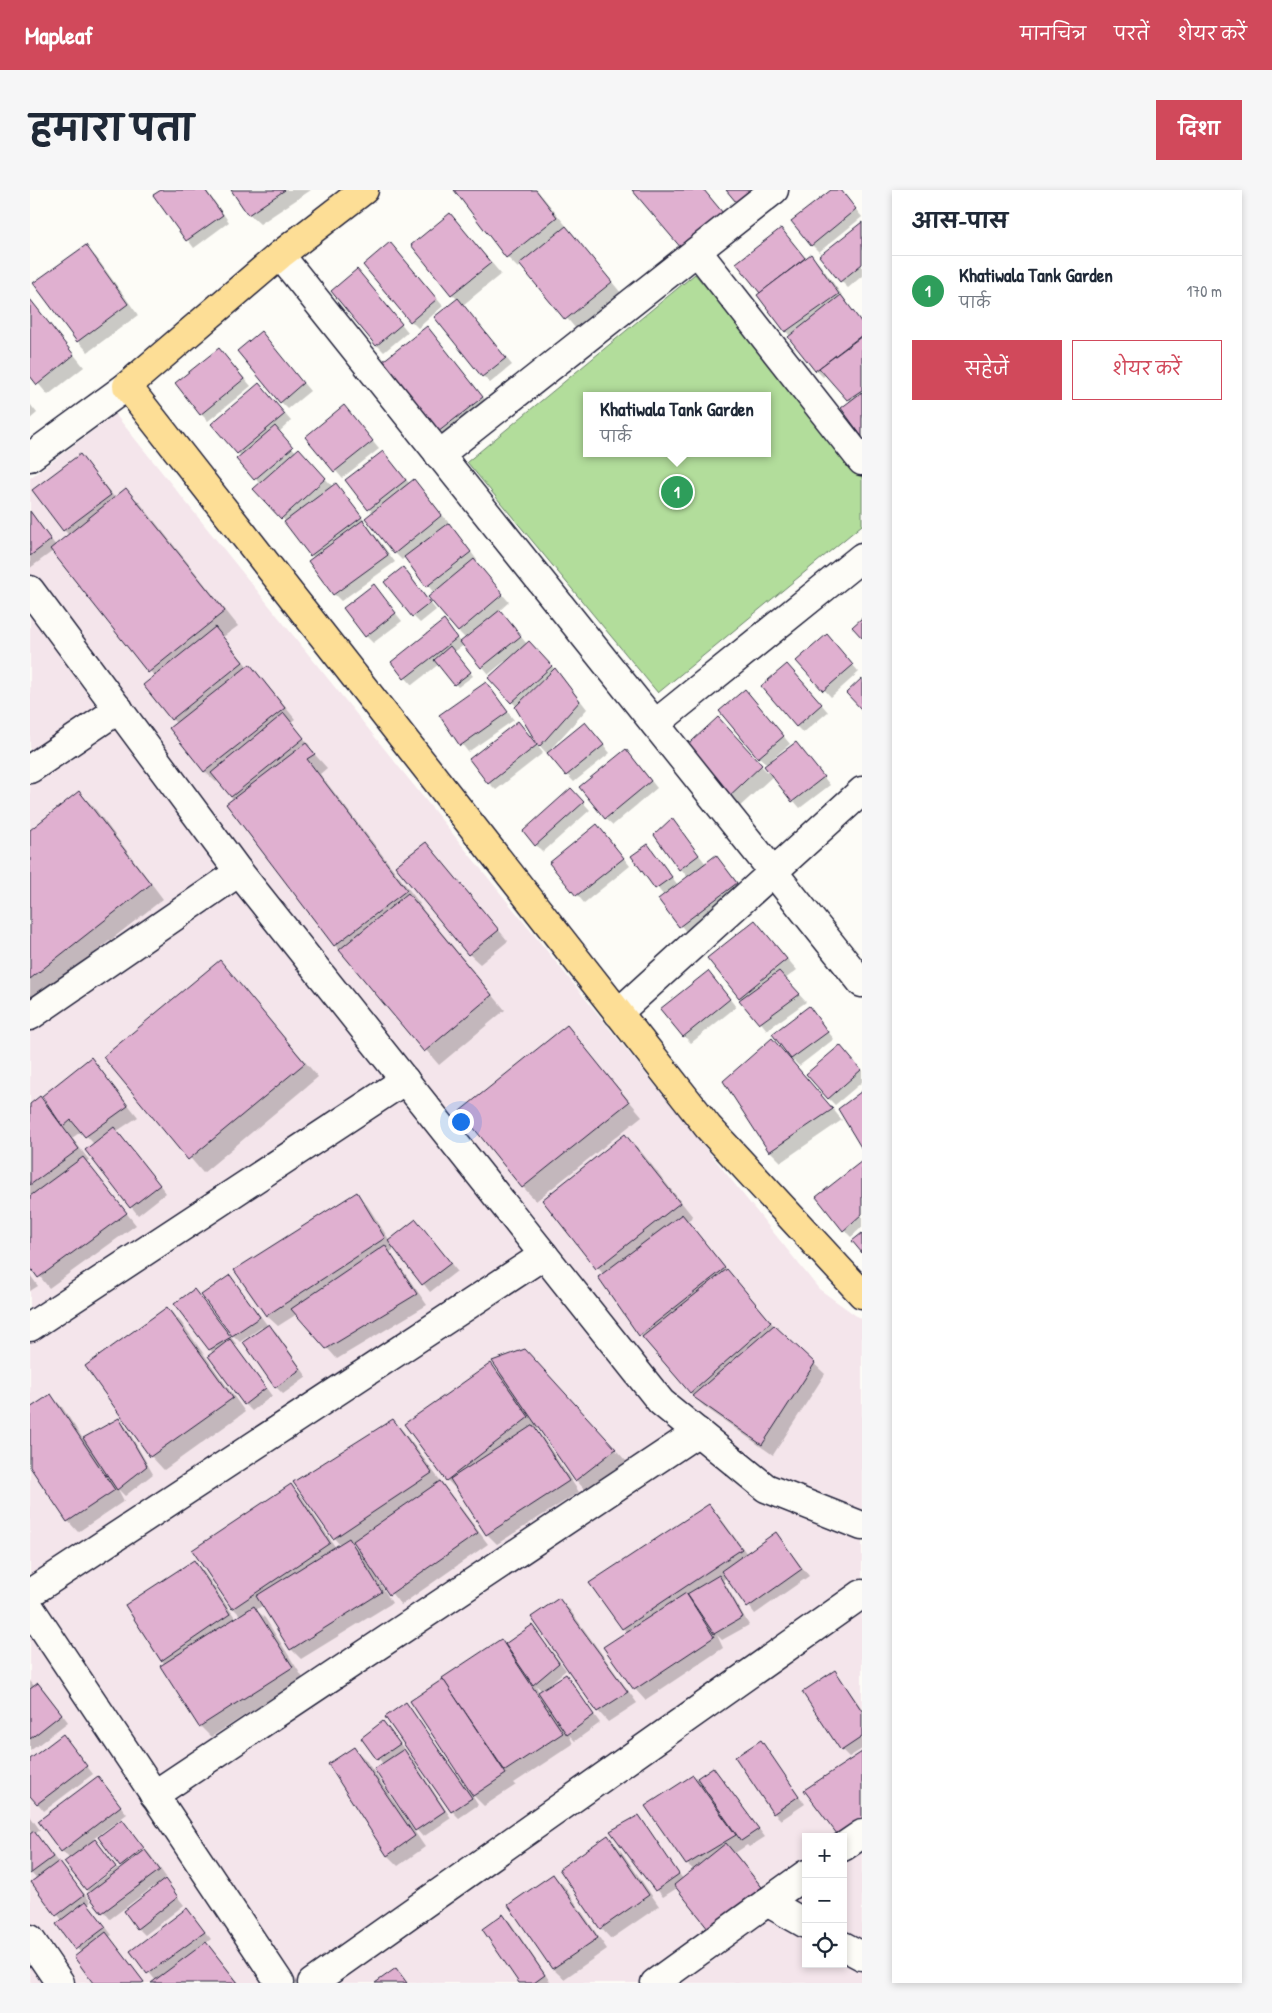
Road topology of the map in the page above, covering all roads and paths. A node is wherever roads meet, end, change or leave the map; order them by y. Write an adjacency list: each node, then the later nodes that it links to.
1 (364, 190): 4 (main road)
2 (774, 190): 3 (street)
3 (697, 251): 6 (street); 8 (street)
4 (280, 255): 5 (main road); 6 (street)
5 (127, 386): 7 (street); 18 (main road)
6 (440, 454): 12 (street)
7 (30, 456)
8 (862, 461)
9 (862, 557): 12 (street)
10 (30, 590): 11 (street)
11 (119, 709): 13 (street); 16 (street)
12 (655, 724): 15 (street)
13 (30, 769)
14 (862, 791): 15 (street)
15 (773, 871): 17 (street); 18 (street)
16 (239, 872): 19 (street); 20 (street)
17 (862, 983)
18 (618, 1013): 22 (main road)
19 (30, 1016)
20 (404, 1080): 21 (street); 23 (street)
21 (544, 1254): 24 (street); 26 (street)
22 (862, 1294)
23 (30, 1327)
24 (698, 1432): 25 (street); 29 (street)
25 (862, 1526)
26 (30, 1593)
27 (862, 1594): 40 (street)
28 (30, 1608): 29 (street)
29 (154, 1794): 39 (street)
30 (862, 1834): 31 (street)
31 (847, 1844)
32 (802, 1877): 33 (street)
33 (767, 1902): 34 (street); 41 (street)
34 (804, 1923)
35 (30, 1939): 38 (street)
36 (847, 1948): 37 (street)
37 (862, 1956)
38 (60, 1983)
39 (280, 1983)
40 (312, 1983)
41 (655, 1983)

